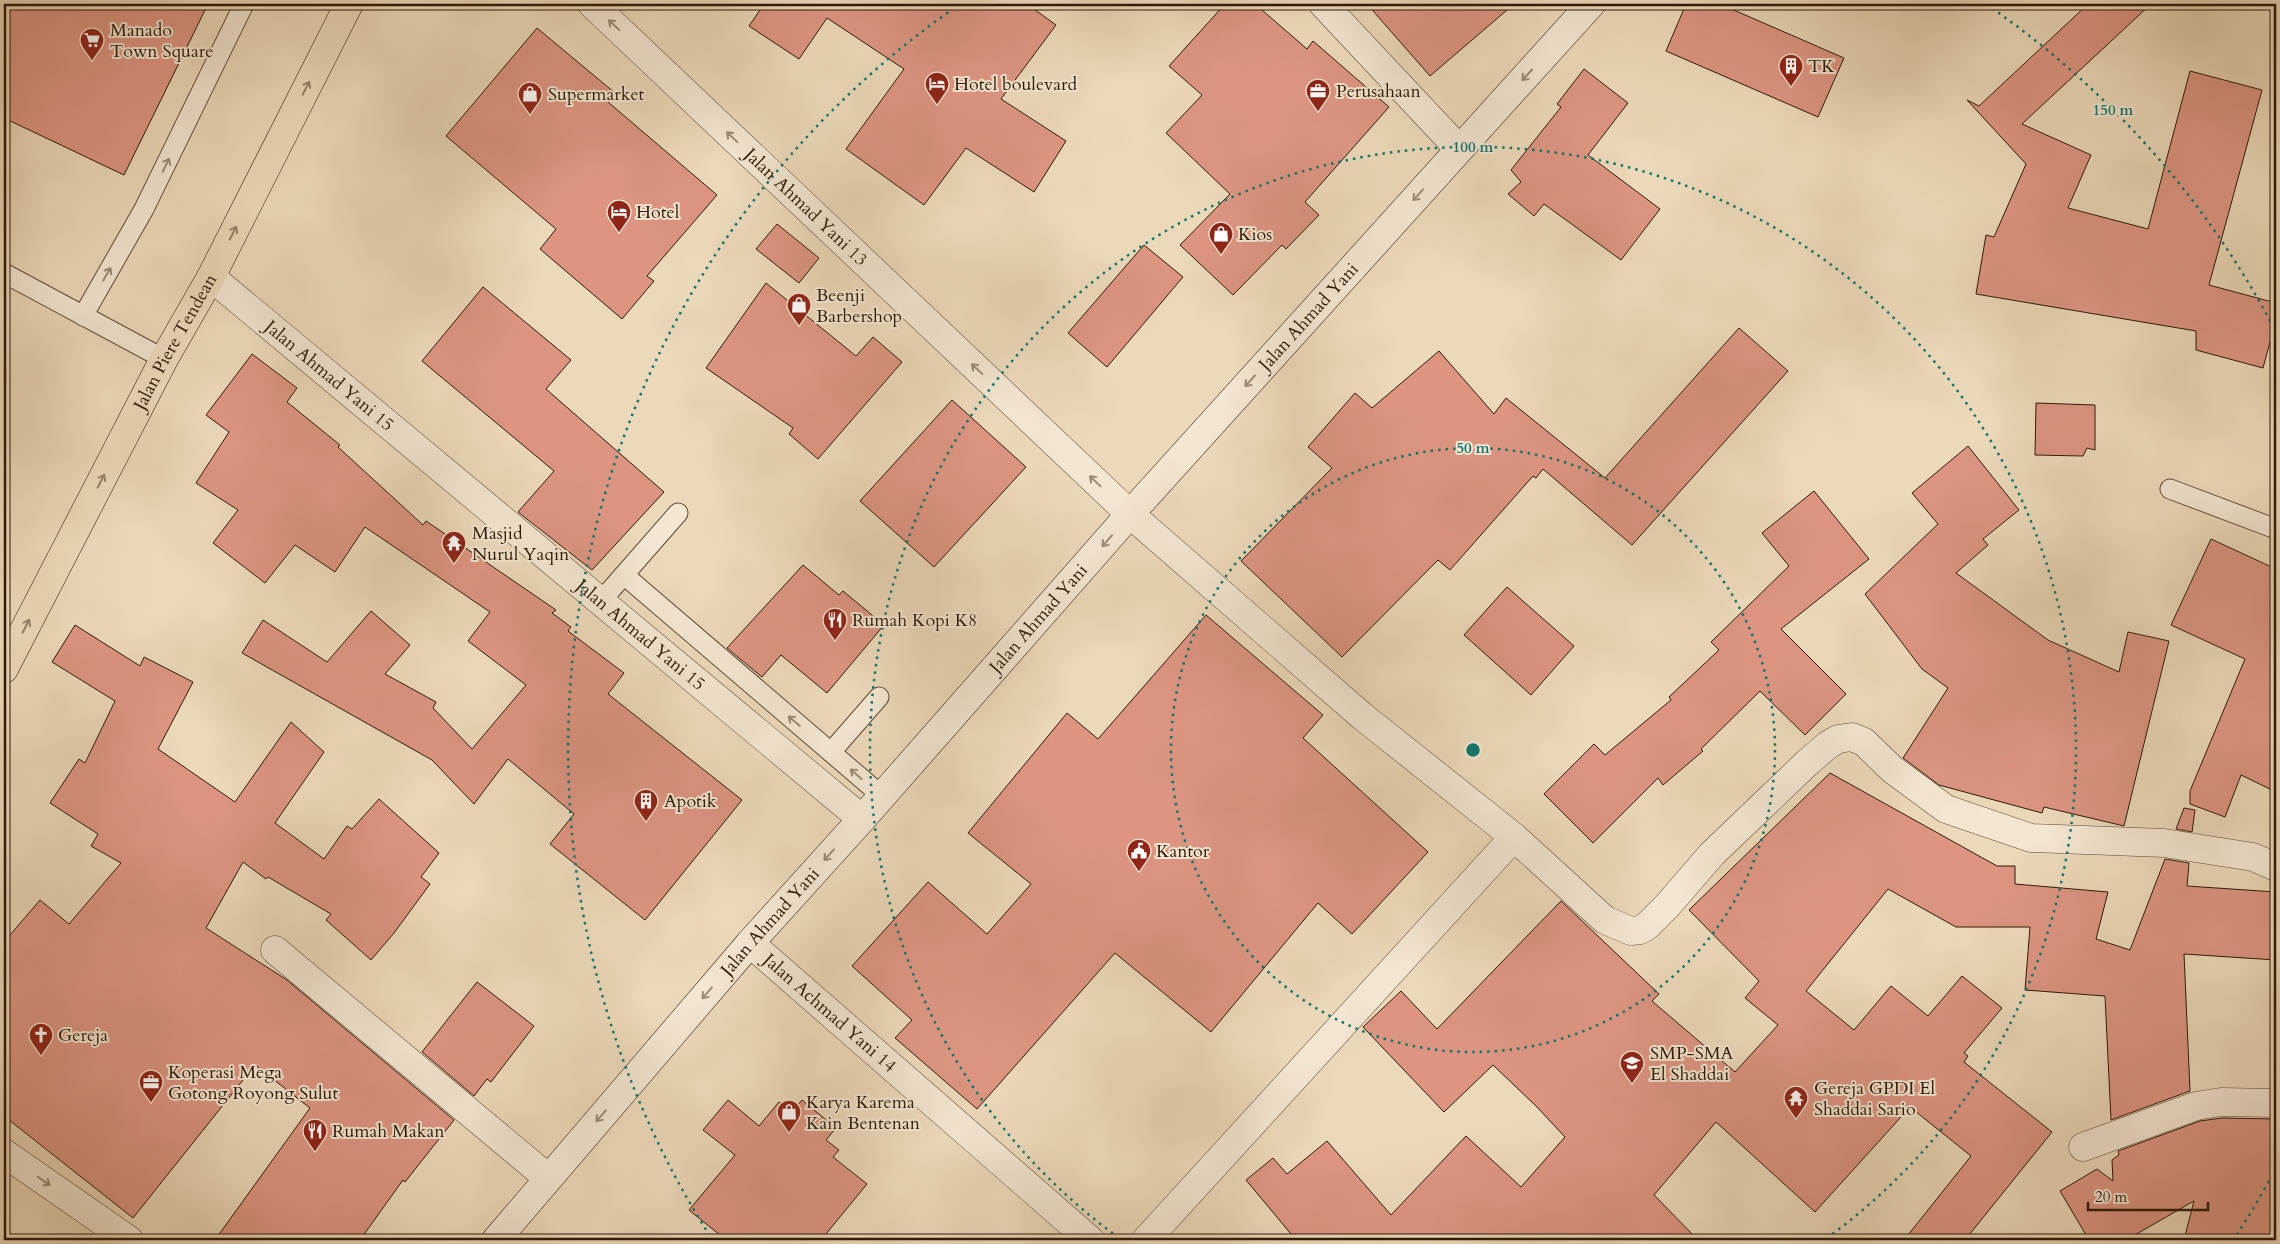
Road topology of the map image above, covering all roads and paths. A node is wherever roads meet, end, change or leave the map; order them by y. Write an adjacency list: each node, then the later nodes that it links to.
1 (244, 4): 9 (lane, one-way to 1)
2 (592, 4): 13 (street, Jalan Ahmad Yani 13, one-way to 2)
3 (1323, 4): 6 (street)
4 (1591, 4): 6 (street, Jalan Ahmad Yani, one-way to 6)
5 (348, 7): 8 (highway, Jalan Piere Tendean, one-way to 5)
6 (1459, 149): 13 (street, Jalan Ahmad Yani, one-way to 13)
7 (4, 273): 9 (lane)
8 (211, 277): 10 (highway, Jalan Piere Tendean); 16 (street, Jalan Ahmad Yani 15)
9 (83, 316): 10 (lane)
10 (164, 359): 19 (highway, Jalan Piere Tendean, one-way to 10)
11 (2170, 489): 14 (lane)
12 (678, 513): 15 (lane)
13 (1130, 514): 22 (street, Jalan Ahmad Yani, one-way to 22); 24 (street, Jalan Ahmad Yani 13)
14 (2276, 529)
15 (624, 575): 16 (lane); 17 (lane)
16 (601, 601): 18 (street, Jalan Ahmad Yani 15)
17 (687, 630): 18 (lane); 21 (lane, one-way to 17)
18 (665, 654): 23 (street, Jalan Ahmad Yani 15)
19 (4, 669)
20 (879, 697): 21 (lane)
21 (831, 752): 22 (lane, one-way to 21)
22 (882, 796): 23 (street, Jalan Ahmad Yani)
23 (862, 819): 26 (street, Jalan Ahmad Yani, one-way to 26)
24 (1514, 838): 25 (street, Jalan Ahmad Yani 13); 35 (street)
25 (2276, 867)
26 (750, 943): 31 (street, Jalan Ahmad Yani, one-way to 31); 34 (street, Jalan Achmad Yani 14)
27 (275, 950): 31 (street)
28 (2276, 1103): 29 (street)
29 (2083, 1147)
30 (4, 1153): 32 (street, one-way to 32)
31 (548, 1178): 33 (street, Jalan Ahmad Yani)
32 (129, 1240)
33 (496, 1240)
34 (1090, 1240)
35 (1146, 1240)

